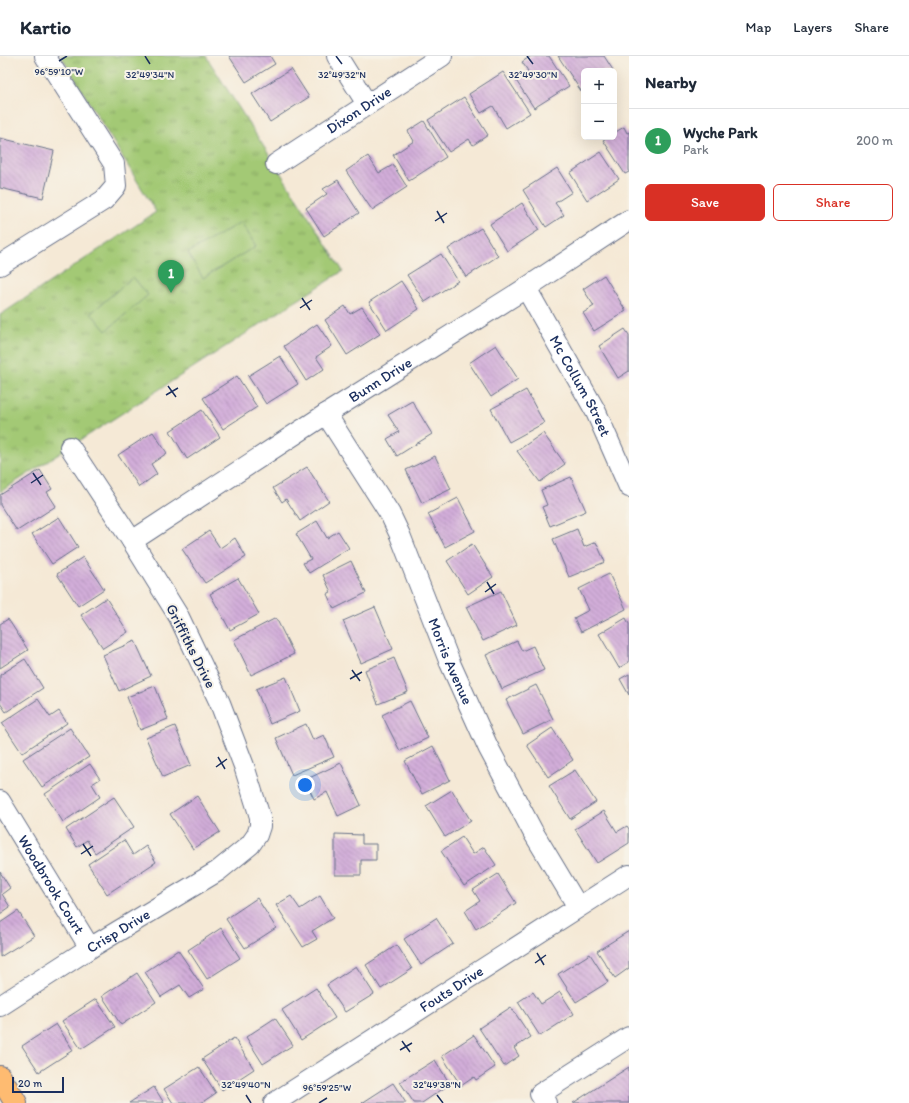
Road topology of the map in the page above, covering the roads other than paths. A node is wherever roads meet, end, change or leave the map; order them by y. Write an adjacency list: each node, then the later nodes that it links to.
1 (45, 56): 7 (street)
2 (337, 56): 4 (street)
3 (442, 56): 4 (street, Dixon Drive)
4 (367, 104): 5 (street, Dixon Drive)
5 (276, 164)
6 (629, 220): 8 (street, Bunn Drive)
7 (0, 265)
8 (526, 288): 9 (street, Bunn Drive); 11 (street, Mc Collum Street)
9 (326, 414): 12 (street, Bunn Drive); 16 (street, Morris Avenue)
10 (70, 446): 12 (street, Griffiths Drive)
11 (629, 487)
12 (132, 541): 14 (street, Griffiths Drive)
13 (0, 801): 17 (street, Woodbrook Court)
14 (236, 856): 17 (street, Crisp Drive)
15 (629, 875): 16 (street, Fouts Drive)
16 (578, 907): 22 (street, Fouts Drive)
17 (90, 948): 18 (street, Crisp Drive)
18 (0, 1006)
19 (629, 1037): 23 (street)
20 (0, 1077): 21 (main road)
21 (16, 1103)
22 (274, 1103)
23 (546, 1103)

